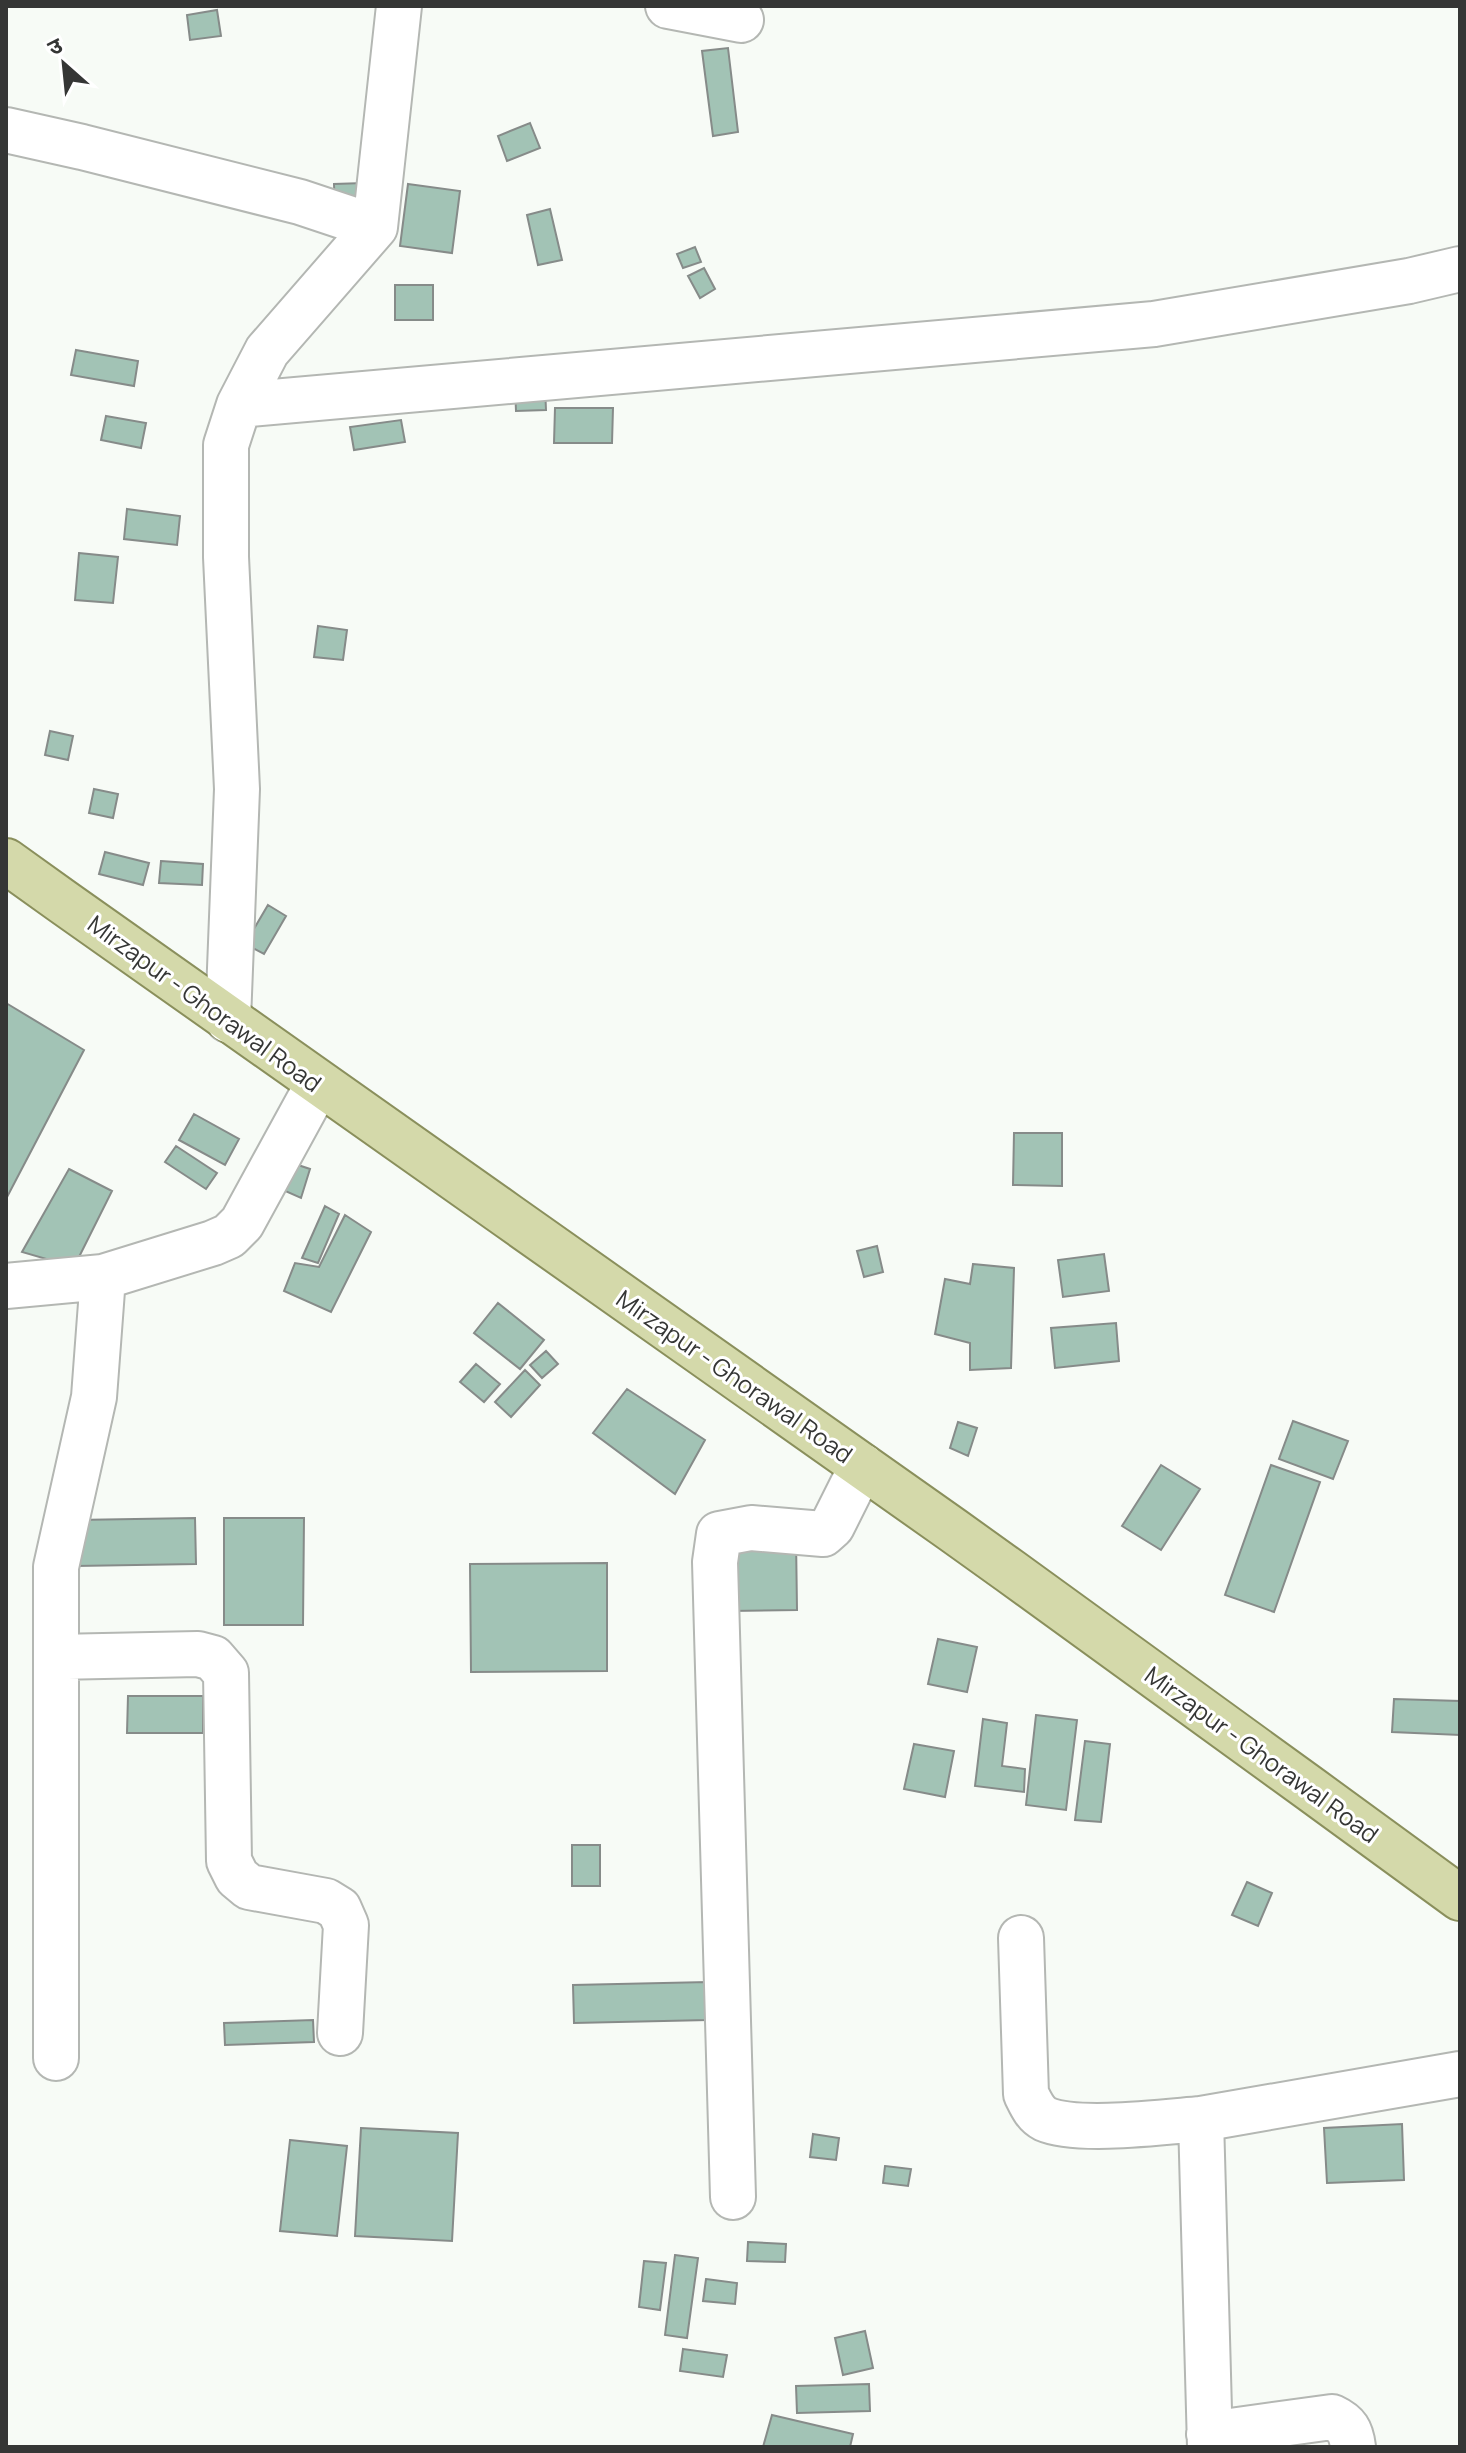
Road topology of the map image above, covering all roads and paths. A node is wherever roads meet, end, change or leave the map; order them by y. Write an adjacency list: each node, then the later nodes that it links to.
1 (399, 6): 5 (street)
2 (668, 6): 3 (street)
3 (741, 20)
4 (6, 130): 5 (street)
5 (375, 227): 7 (street)
6 (1460, 269): 7 (street)
7 (239, 405): 9 (street)
8 (6, 861): 9 (main road, Mirzapur - Ghorawal Road)
9 (228, 1020): 10 (main road, Mirzapur - Ghorawal Road)
10 (318, 1084): 11 (street); 13 (main road, Mirzapur - Ghorawal Road)
11 (103, 1277): 12 (street); 14 (street)
12 (6, 1286)
13 (862, 1466): 15 (main road, Mirzapur - Ghorawal Road); 21 (street)
14 (56, 1657): 17 (street); 18 (street)
15 (1460, 1898)
16 (1021, 1938): 20 (street)
17 (340, 2033)
18 (56, 2058)
19 (1460, 2074): 20 (street)
20 (1201, 2119): 22 (street)
21 (733, 2197)
22 (1210, 2441): 23 (street)
23 (1353, 2447)

